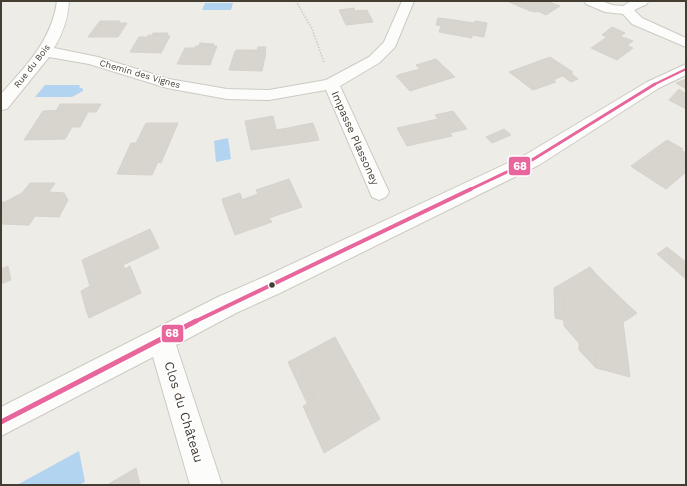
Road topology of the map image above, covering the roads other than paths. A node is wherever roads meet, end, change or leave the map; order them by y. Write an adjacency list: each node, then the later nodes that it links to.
1 (63, 1): 7 (street, Rue du Bois)
2 (408, 1): 9 (street, Chemin des Vignes)
3 (591, 1): 5 (street)
4 (642, 1): 5 (street)
5 (627, 10): 6 (street)
6 (686, 43)
7 (45, 52): 9 (street, Chemin des Vignes); 10 (street, Rue du Bois)
8 (686, 69): 12 (street)
9 (331, 84): 11 (street, Impasse Plassoney)
10 (1, 105)
11 (379, 192)
12 (162, 339): 13 (street); 14 (street, Clos du Château)
13 (1, 422)
14 (206, 485)

